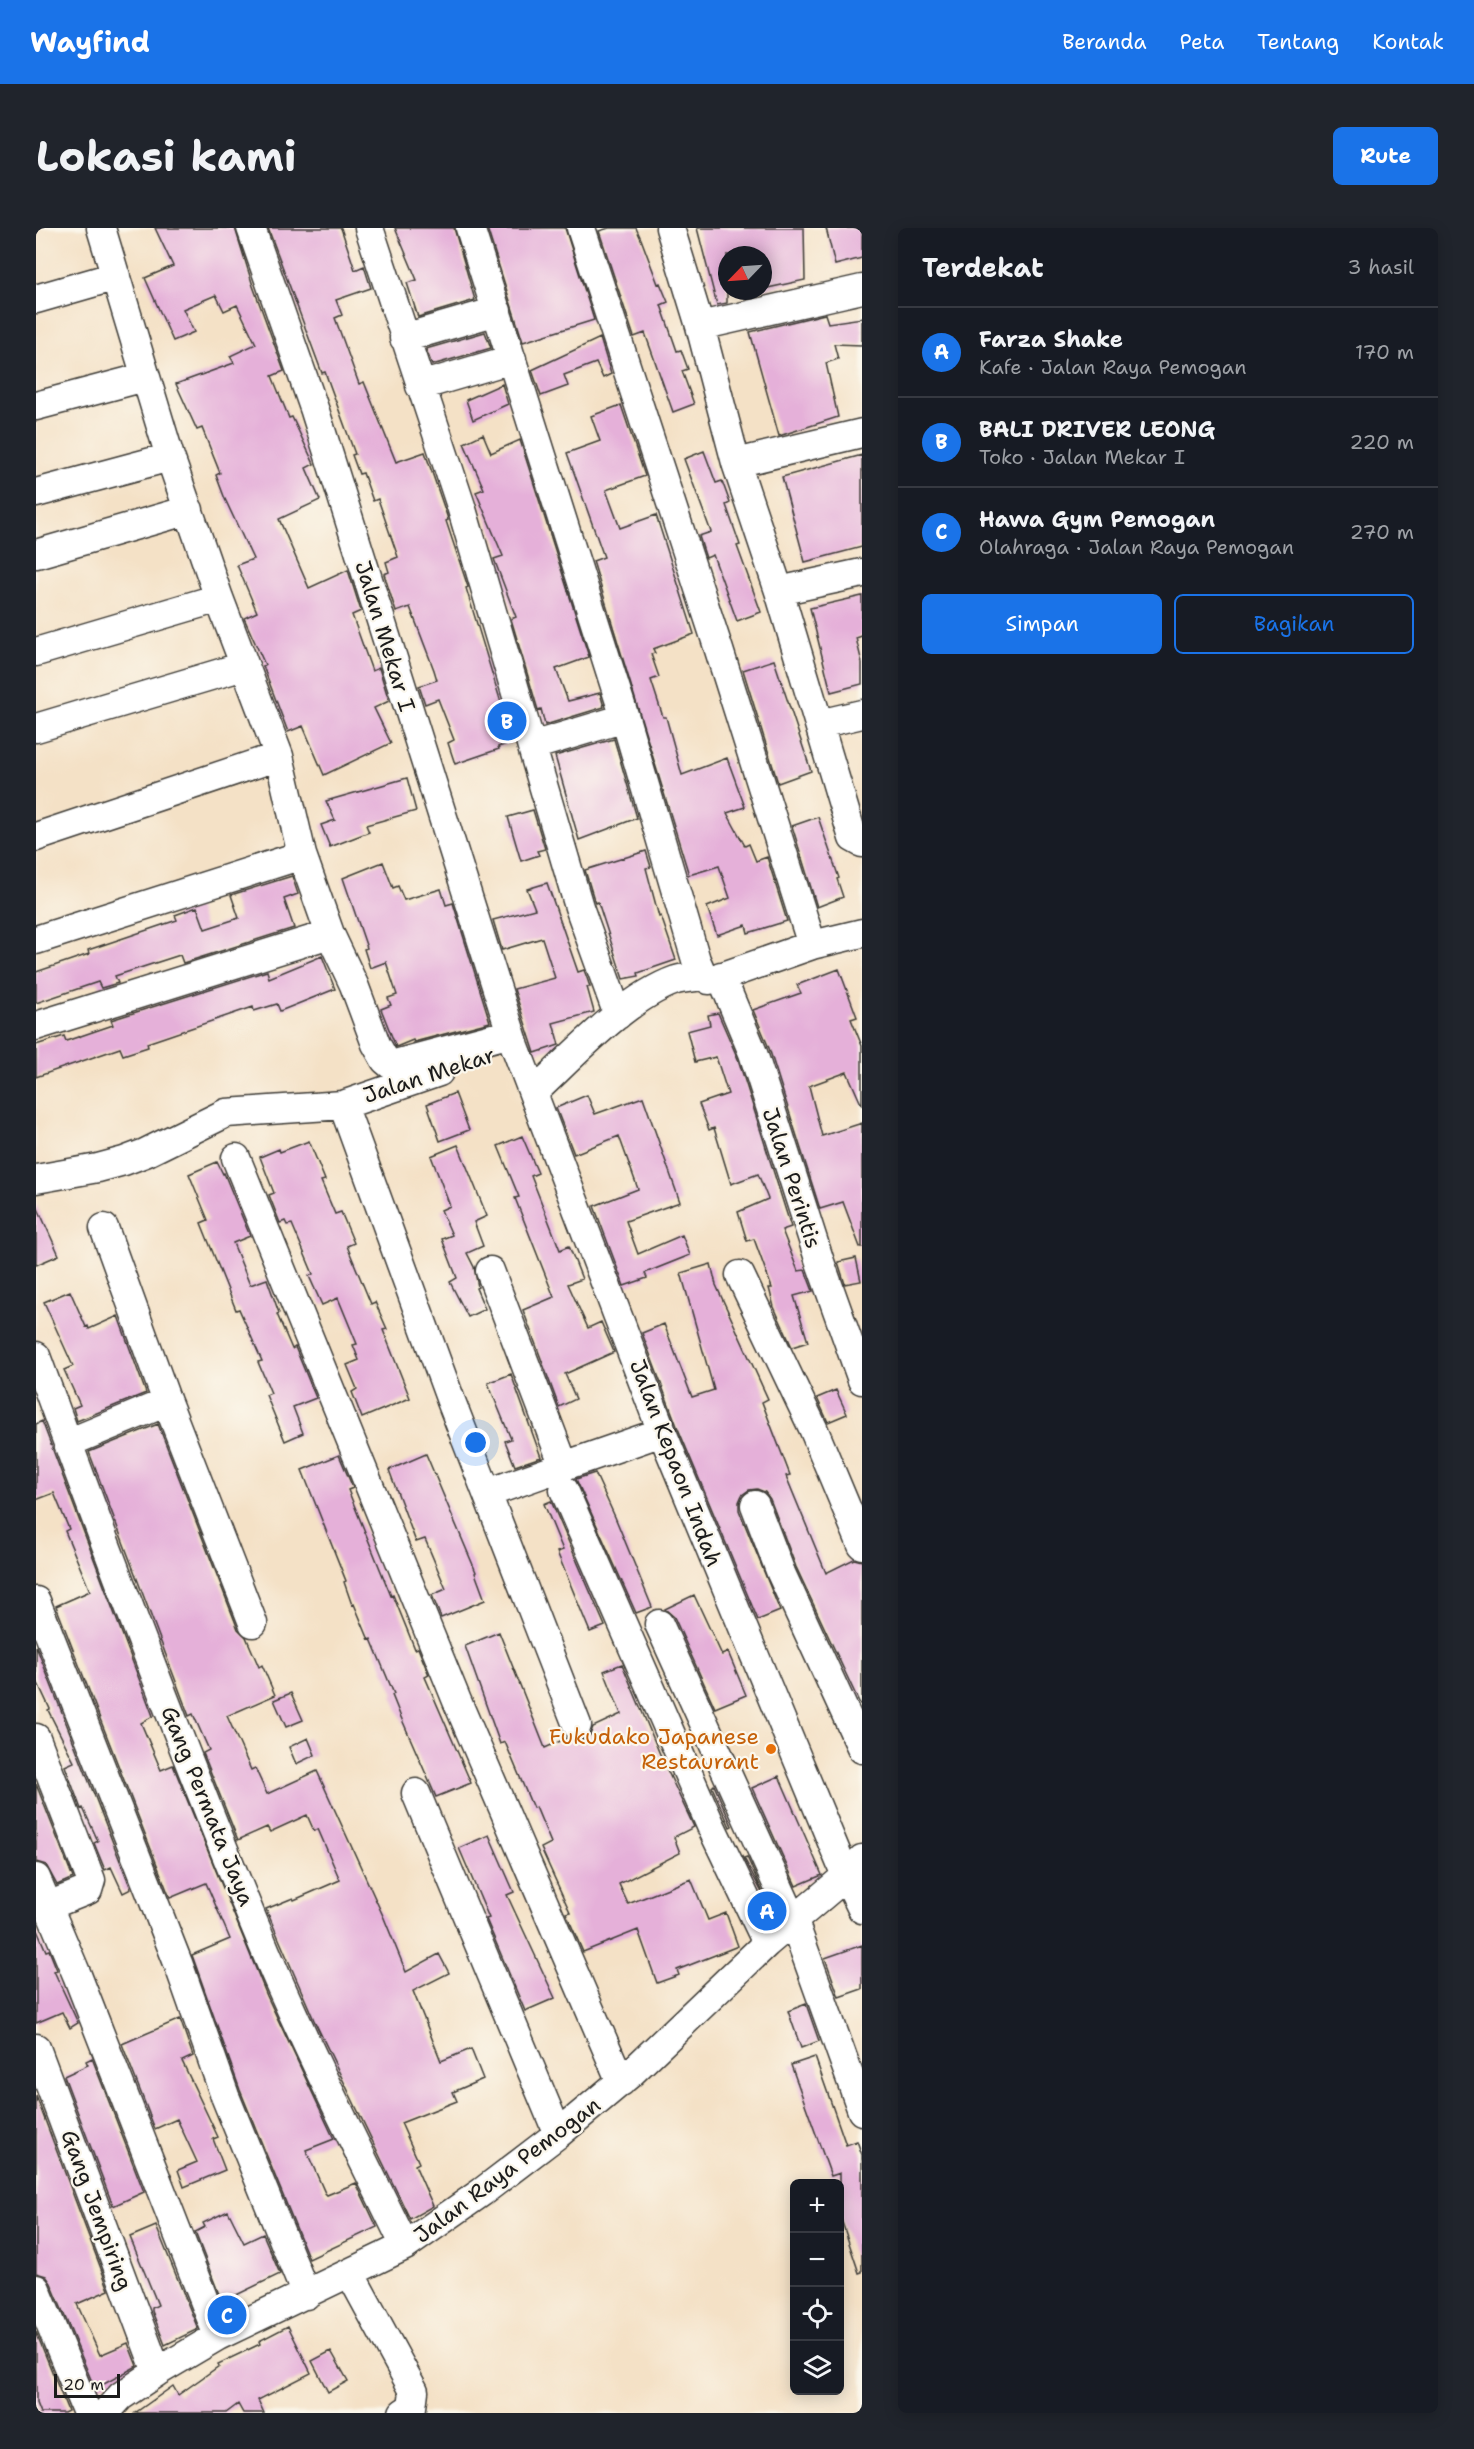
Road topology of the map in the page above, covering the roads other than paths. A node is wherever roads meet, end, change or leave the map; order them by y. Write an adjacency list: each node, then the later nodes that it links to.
1 (101, 228): 7 (street)
2 (250, 228): 44 (street, Jalan Mekar I)
3 (369, 228): 12 (street)
4 (470, 228): 10 (street, Jalan Perintis)
5 (581, 228): 40 (street)
6 (670, 228): 11 (street)
7 (116, 276): 9 (street); 14 (street)
8 (862, 288): 11 (street)
9 (36, 299)
10 (497, 311): 12 (street); 13 (street, Jalan Perintis)
11 (700, 326): 19 (street)
12 (404, 338): 15 (street)
13 (512, 358): 15 (street); 29 (street, Jalan Perintis)
14 (145, 377): 16 (street); 18 (street)
15 (420, 386): 32 (street)
16 (36, 406)
17 (862, 433): 19 (street)
18 (170, 456): 20 (street); 21 (street)
19 (736, 463): 24 (street)
20 (36, 493)
21 (189, 510): 22 (street); 25 (street)
22 (36, 554)
23 (862, 573): 24 (street)
24 (779, 591): 30 (street)
25 (219, 598): 26 (street); 27 (street)
26 (36, 652)
27 (244, 666): 31 (street); 33 (street)
28 (862, 714): 30 (street)
29 (624, 718): 32 (street); 41 (street, Jalan Perintis)
30 (819, 724): 35 (street)
31 (36, 728)
32 (532, 746): 42 (street)
33 (279, 756): 34 (street); 36 (street)
34 (36, 837)
35 (859, 840)
36 (302, 855): 37 (street); 39 (street)
37 (330, 934): 43 (street); 44 (street)
38 (861, 936): 40 (street)
39 (36, 940)
40 (812, 945): 41 (street)
41 (712, 976): 42 (street); 53 (street, Jalan Perintis)
42 (618, 1015): 45 (street)
43 (36, 1026)
44 (513, 1040): 45 (street, Jalan Kepaon Indah); 46 (street, Jalan Mekar)
45 (534, 1092): 55 (street, Jalan Kepaon Indah)
46 (343, 1105): 48 (street, Jalan Mekar); 58 (street)
47 (237, 1158): 75 (street)
48 (36, 1179)
49 (104, 1228): 54 (street)
50 (490, 1271): 57 (street)
51 (740, 1275): 60 (street)
52 (36, 1356): 56 (street, Gang Permata Jaya)
53 (862, 1380)
54 (167, 1402): 56 (street); 62 (street)
55 (662, 1432): 57 (street); 68 (street, Jalan Kepaon Indah)
56 (68, 1443): 78 (street, Gang Permata Jaya)
57 (564, 1478): 58 (street); 73 (street)
58 (488, 1493): 64 (street)
59 (755, 1505): 66 (street)
60 (862, 1545)
61 (36, 1601): 81 (street)
62 (253, 1623)
63 (659, 1624): 72 (street)
64 (577, 1725)
65 (36, 1738): 70 (street)
66 (862, 1749)
67 (416, 1793): 77 (street)
68 (859, 1865): 71 (street, Jalan Kepaon Indah); 72 (street, Jalan Raya Pemogan)
69 (36, 1878): 70 (street)
70 (48, 1906): 82 (street)
71 (862, 1909)
72 (793, 1919): 73 (street, Jalan Raya Pemogan); 76 (street)
73 (767, 1942): 75 (street, Jalan Raya Pemogan)
74 (36, 2048): 83 (street, Gang Jempiring)
75 (621, 2082): 77 (street, Jalan Raya Pemogan)
76 (862, 2111)
77 (558, 2134): 78 (street, Jalan Raya Pemogan)
78 (405, 2246): 79 (street, Jalan Raya Pemogan)
79 (350, 2273): 81 (street, Jalan Raya Pemogan); 86 (street)
80 (36, 2289): 84 (street)
81 (306, 2295): 82 (street, Jalan Raya Pemogan)
82 (218, 2336): 83 (street, Jalan Raya Pemogan)
83 (157, 2372): 85 (street, Jalan Raya Pemogan)
84 (87, 2413)
85 (105, 2413)
86 (403, 2413)

